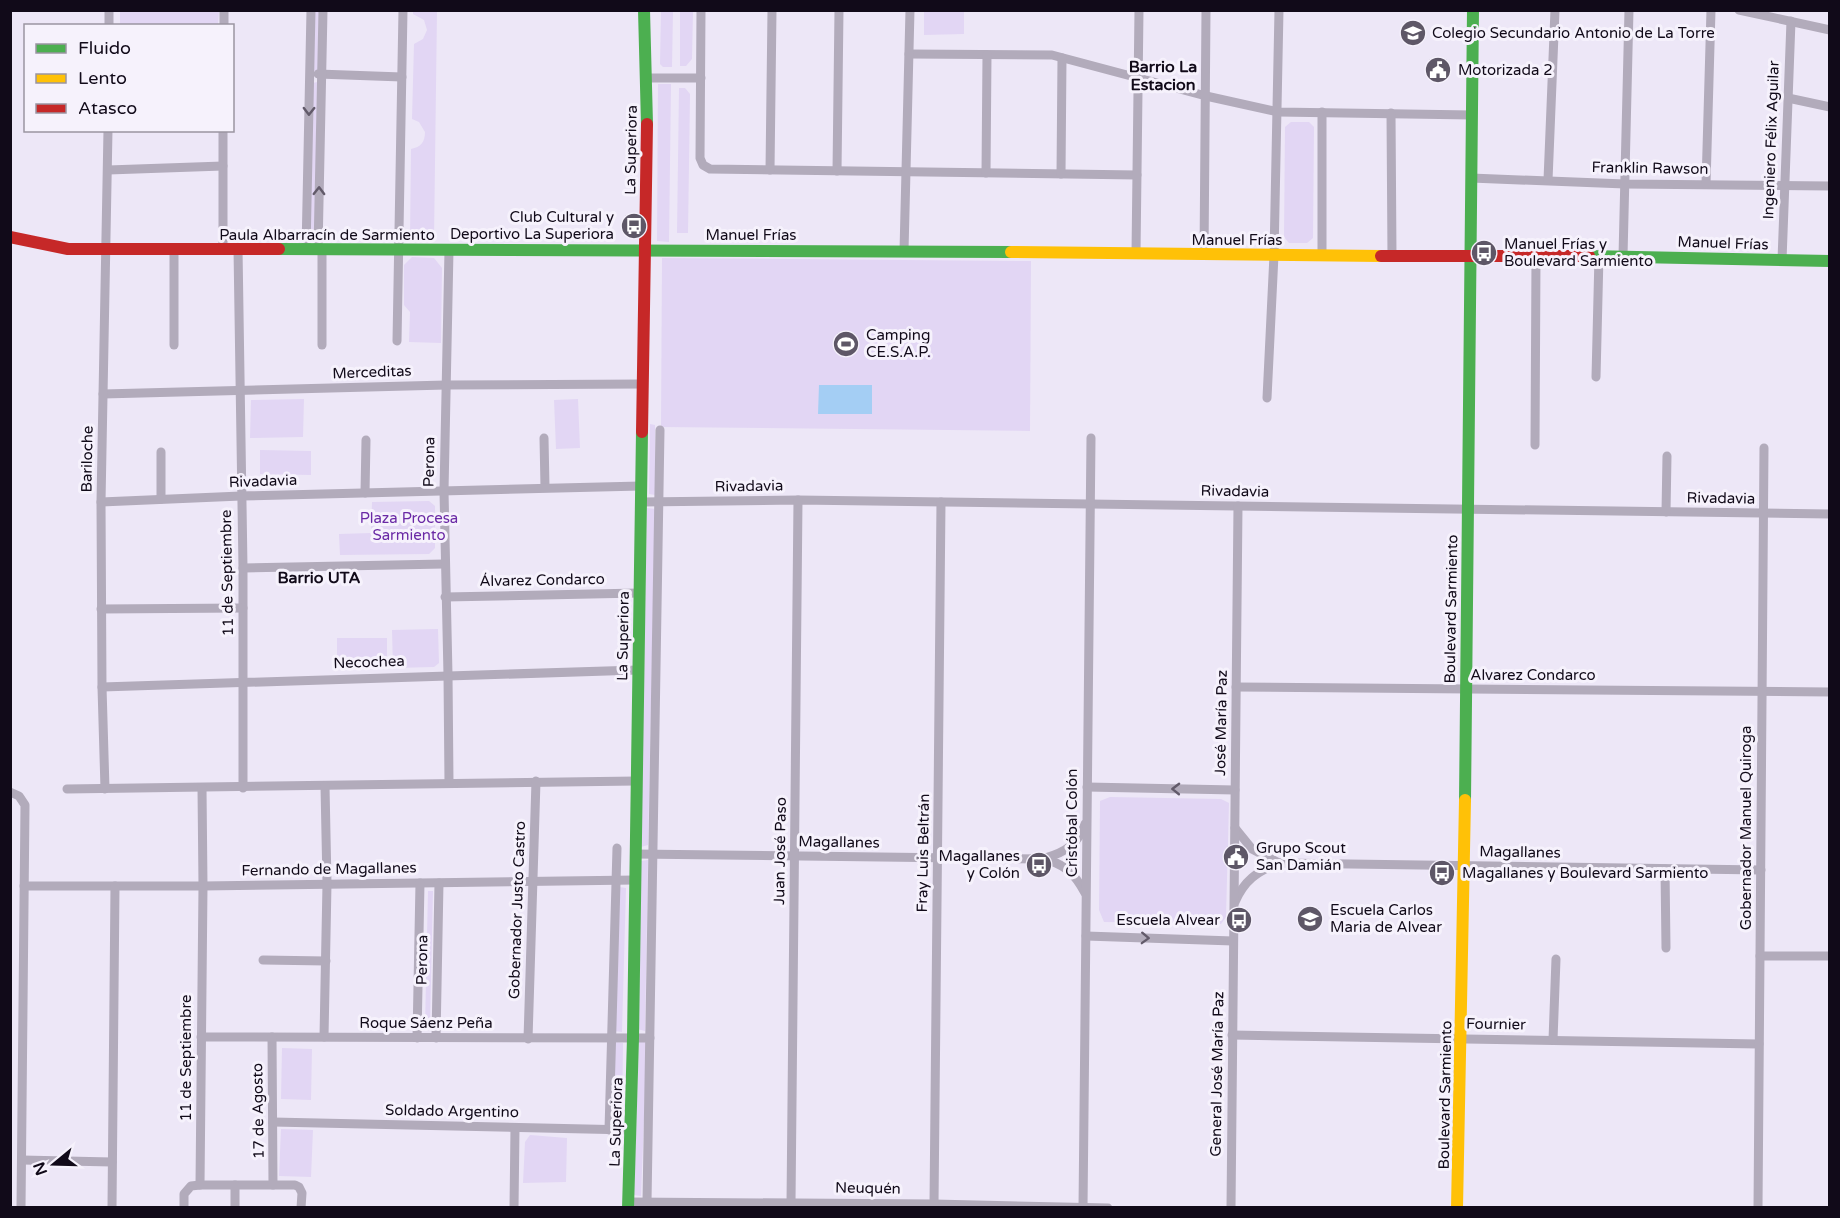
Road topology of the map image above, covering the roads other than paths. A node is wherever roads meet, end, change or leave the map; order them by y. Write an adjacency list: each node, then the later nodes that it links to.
1 (311, 10): 24 (street)
2 (323, 10): 25 (street)
3 (403, 10): 26 (street)
4 (644, 10): 23 (street, La Superiora)
5 (650, 10): 23 (street, La Superiora)
6 (701, 10): 27 (street)
7 (772, 10): 40 (street)
8 (839, 10): 41 (street)
9 (910, 10): 20 (street)
10 (1139, 10): 28 (street)
11 (1206, 10): 29 (street)
12 (1279, 10): 32 (street)
13 (1473, 10): 35 (street, Boulevard Sarmiento)
14 (1554, 10): 47 (street)
15 (1629, 10): 48 (street)
16 (1711, 10): 49 (street)
17 (1739, 10): 18 (street)
18 (1791, 21): 19 (street); 30 (street, Ingeniero Félix Aguilar)
19 (1830, 30)
20 (909, 54): 21 (street); 42 (street)
21 (987, 55): 22 (street); 43 (street)
22 (1062, 58): 28 (street); 44 (street)
23 (647, 71): 27 (street); 60 (street, La Superiora)
24 (310, 74): 25 (street); 57 (street, one-way to 57)
25 (321, 75): 26 (street); 57 (street, one-way to 25)
26 (402, 77): 58 (street)
27 (700, 78): 40 (street)
28 (1138, 78): 29 (street); 45 (street)
29 (1206, 96): 32 (street); 63 (street)
30 (1788, 98): 31 (street); 50 (street, Ingeniero Félix Aguilar)
31 (1830, 107)
32 (1278, 112): 33 (street); 64 (street)
33 (1322, 112): 34 (street); 65 (street)
34 (1391, 113): 35 (street); 66 (street)
35 (1472, 115): 46 (street, Boulevard Sarmiento)
36 (108, 132): 39 (street, Bariloche)
37 (223, 132): 38 (street)
38 (223, 166): 39 (street); 55 (street)
39 (108, 170): 53 (street, Bariloche)
40 (770, 170): 41 (street)
41 (837, 171): 42 (street)
42 (905, 171): 43 (street); 61 (street)
43 (986, 173): 44 (street)
44 (1061, 174): 45 (street)
45 (1137, 175): 62 (street)
46 (1471, 178): 47 (street, Franklin Rawson); 70 (street, Boulevard Sarmiento)
47 (1548, 180): 48 (street, Franklin Rawson)
48 (1625, 184): 49 (street, Franklin Rawson); 69 (street)
49 (1706, 184): 50 (street, Franklin Rawson)
50 (1784, 186): 51 (street, Franklin Rawson); 71 (street, Ingeniero Félix Aguilar)
51 (1830, 186)
52 (10, 237): 53 (street, Paula Albarracín de Sarmiento)
53 (106, 249): 54 (street, Paula Albarracín de Sarmiento); 80 (street, Bariloche)
54 (174, 249): 55 (street, Paula Albarracín de Sarmiento); 74 (street)
55 (222, 249): 56 (street, Paula Albarracín de Sarmiento)
56 (238, 249): 57 (street, Paula Albarracín de Sarmiento); 79 (street, 11 de Septiembre)
57 (315, 250): 58 (street, Paula Albarracín de Sarmiento); 75 (street)
58 (398, 250): 59 (street, Paula Albarracín de Sarmiento); 73 (street)
59 (449, 250): 60 (street, Paula Albarracín de Sarmiento); 78 (street, Perona)
60 (645, 250): 61 (street, Manuel Frías); 77 (street, La Superiora)
61 (904, 251): 62 (street, Manuel Frías)
62 (1136, 253): 63 (street, Manuel Frías)
63 (1204, 255): 64 (street, Manuel Frías)
64 (1274, 255): 65 (street, Manuel Frías); 81 (street)
65 (1322, 255): 66 (street, Manuel Frías)
66 (1392, 256): 70 (street, Manuel Frías)
67 (1536, 256): 68 (street, Manuel Frías); 70 (street, Manuel Frías); 86 (street)
68 (1599, 256): 69 (street, Manuel Frías); 76 (street)
69 (1623, 256): 71 (street, Manuel Frías)
70 (1470, 257): 103 (street, Boulevard Sarmiento)
71 (1782, 260): 72 (street, Manuel Frías)
72 (1830, 261)
73 (397, 341)
74 (174, 345)
75 (322, 345)
76 (1596, 377)
77 (642, 384): 78 (street, Merceditas); 90 (street, La Superiora)
78 (446, 385): 79 (street, Merceditas); 92 (street, Perona)
79 (239, 391): 80 (street, Merceditas); 94 (street, 11 de Septiembre)
80 (103, 394): 97 (street, Bariloche)
81 (1267, 398)
82 (660, 430): 99 (street)
83 (544, 438): 91 (street)
84 (1091, 438): 101 (street, Cristóbal Colón)
85 (366, 440): 93 (street)
86 (1535, 445)
87 (1764, 448): 105 (street, Gobernador Manuel Quiroga)
88 (161, 452): 95 (street)
89 (1667, 456): 104 (street)
90 (641, 486): 91 (street, Rivadavia); 98 (street, La Superiora)
91 (545, 488): 92 (street, Rivadavia)
92 (444, 490): 93 (street, Rivadavia); 107 (street, Perona)
93 (365, 493): 94 (street, Rivadavia)
94 (241, 496): 95 (street, Rivadavia); 108 (street, 11 de Septiembre)
95 (161, 499): 97 (street, Rivadavia)
96 (798, 500): 99 (street, Rivadavia); 100 (street, Rivadavia); 137 (street, Juan José Paso)
97 (101, 502): 112 (street, Bariloche)
98 (641, 502): 99 (street, Rivadavia); 109 (street, La Superiora)
99 (658, 502): 136 (street)
100 (941, 502): 101 (street, Rivadavia); 138 (street, Fray Luis Beltrán)
101 (1090, 504): 102 (street, Rivadavia); 125 (street, Cristóbal Colón)
102 (1238, 506): 103 (street, Rivadavia); 117 (street, José María Paz)
103 (1467, 509): 104 (street, Rivadavia); 118 (street, Boulevard Sarmiento)
104 (1665, 512): 105 (street, Rivadavia)
105 (1764, 513): 106 (street, Rivadavia); 119 (street, Gobernador Manuel Quiroga)
106 (1830, 514)
107 (444, 564): 108 (street); 110 (street, Perona)
108 (243, 568): 111 (street, 11 de Septiembre)
109 (639, 593): 110 (street, Álvarez Condarco); 113 (street, La Superiora)
110 (445, 597): 114 (street, Perona)
111 (243, 608): 112 (street); 115 (street, 11 de Septiembre)
112 (101, 609): 116 (street, Bariloche)
113 (638, 670): 114 (street, Necochea); 122 (street, La Superiora)
114 (448, 675): 115 (street, Necochea); 123 (street, Perona)
115 (243, 681): 116 (street, Necochea); 127 (street, 11 de Septiembre)
116 (102, 687): 129 (street, Bariloche)
117 (1236, 687): 118 (street, Alvarez Condarco); 130 (street, José María Paz)
118 (1466, 690): 119 (street, Alvarez Condarco); 141 (street, Boulevard Sarmiento)
119 (1762, 692): 120 (street, Alvarez Condarco); 143 (street, Gobernador Manuel Quiroga)
120 (1830, 693)
121 (536, 781): 122 (street); 123 (street); 146 (street, Gobernador Justo Castro)
122 (636, 781): 135 (street, La Superiora)
123 (449, 783): 124 (street)
124 (326, 786): 127 (street); 149 (street)
125 (1087, 787): 130 (street, one-way to 125); 132 (street, Cristóbal Colón)
126 (202, 788): 127 (street); 129 (street); 152 (street, 11 de Septiembre)
127 (243, 788)
128 (67, 789): 129 (street)
129 (105, 789)
130 (1235, 790): 133 (street, José María Paz)
131 (10, 792): 150 (street)
132 (1087, 816): 139 (street, Magallanes); 153 (street, Cristóbal Colón)
133 (1234, 827): 140 (street); 154 (street, José María Paz)
134 (617, 848): 145 (street)
135 (635, 854): 136 (street, Magallanes); 144 (street, La Superiora)
136 (653, 854): 137 (street, Magallanes); 173 (street)
137 (795, 856): 138 (street, Magallanes); 189 (street, Juan José Paso)
138 (938, 858): 139 (street, Magallanes); 190 (street, Fray Luis Beltrán)
139 (1043, 859): 153 (street, Magallanes)
140 (1279, 863): 141 (street, Magallanes); 154 (street)
141 (1464, 866): 142 (street, Magallanes); 175 (street, Boulevard Sarmiento)
142 (1665, 868): 143 (street, Magallanes); 157 (street)
143 (1761, 870): 158 (street, Gobernador Manuel Quiroga)
144 (634, 880): 145 (street, Fernando de Magallanes); 172 (street, La Superiora)
145 (616, 881): 146 (street, Fernando de Magallanes); 171 (street)
146 (533, 882): 148 (street, Fernando de Magallanes); 174 (street, Gobernador Justo Castro)
147 (420, 883): 148 (street, Fernando de Magallanes); 149 (street, Fernando de Magallanes); 169 (street, Perona)
148 (439, 883): 170 (street, Perona)
149 (327, 885): 152 (street, Fernando de Magallanes); 162 (street)
150 (24, 886): 151 (street, Fernando de Magallanes); 164 (street)
151 (115, 886): 152 (street, Fernando de Magallanes); 182 (street)
152 (203, 886): 168 (street, 11 de Septiembre)
153 (1087, 897): 155 (street, Cristóbal Colón)
154 (1234, 904): 156 (street, José María Paz)
155 (1086, 936): 156 (street, one-way to 156); 192 (street, Cristóbal Colón)
156 (1233, 941): 165 (street, General José María Paz)
157 (1666, 948)
158 (1760, 956): 159 (street); 177 (street, Gobernador Manuel Quiroga)
159 (1830, 956)
160 (1556, 959): 176 (street)
161 (263, 960): 162 (street)
162 (326, 961): 167 (street)
163 (10, 983): 164 (street)
164 (22, 984): 183 (street)
165 (1232, 1035): 175 (street, Fournier); 200 (street, General José María Paz)
166 (272, 1037): 167 (street, Roque Sáenz Peña); 168 (street, Roque Sáenz Peña); 178 (street, 17 de Agosto)
167 (324, 1037): 169 (street, Roque Sáenz Peña)
168 (201, 1038): 185 (street, 11 de Septiembre)
169 (417, 1038): 170 (street, Roque Sáenz Peña)
170 (436, 1038): 174 (street, Roque Sáenz Peña)
171 (612, 1038): 172 (street, Roque Sáenz Peña); 174 (street, Roque Sáenz Peña); 180 (street)
172 (633, 1038): 173 (street, Roque Sáenz Peña); 181 (street, La Superiora)
173 (650, 1038): 188 (street)
174 (528, 1039)
175 (1461, 1039): 176 (street, Fournier); 201 (street, Boulevard Sarmiento)
176 (1553, 1040): 177 (street, Fournier)
177 (1759, 1044): 202 (street, Gobernador Manuel Quiroga)
178 (273, 1122): 179 (street, Soldado Argentino); 187 (street, 17 de Agosto)
179 (515, 1128): 180 (street, Soldado Argentino); 198 (street)
180 (609, 1130): 181 (street, Soldado Argentino)
181 (631, 1130): 191 (street, La Superiora)
182 (112, 1162): 183 (street); 194 (street)
183 (21, 1164): 184 (street); 193 (street)
184 (10, 1167)
185 (200, 1185): 186 (street); 195 (street)
186 (235, 1185): 187 (street); 196 (street)
187 (273, 1185): 197 (street)
188 (647, 1202): 189 (street, Neuquén); 191 (street, Neuquén)
189 (791, 1203): 190 (street, Neuquén)
190 (934, 1204): 192 (street, Neuquén)
191 (629, 1205)
192 (1083, 1207): 199 (street, Neuquén)
193 (21, 1208)
194 (112, 1208)
195 (184, 1208)
196 (235, 1208)
197 (301, 1208)
198 (514, 1208)
199 (1108, 1208)
200 (1231, 1208)
201 (1457, 1208)
202 (1758, 1208)

